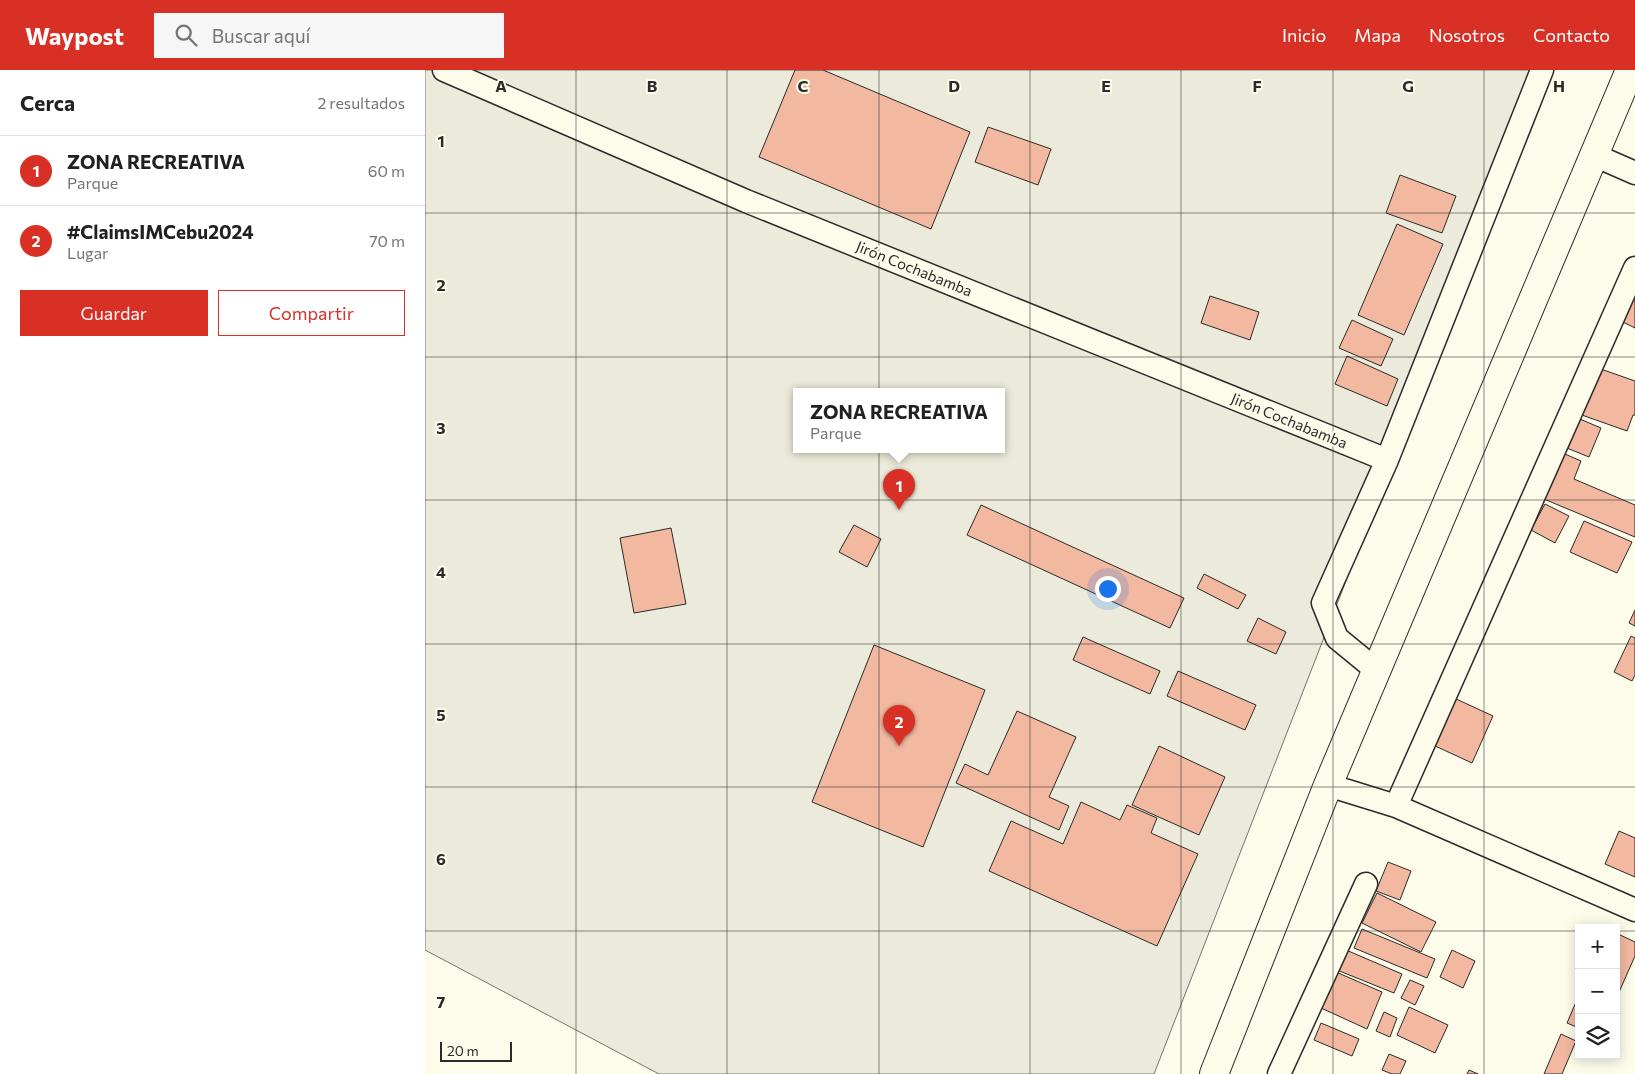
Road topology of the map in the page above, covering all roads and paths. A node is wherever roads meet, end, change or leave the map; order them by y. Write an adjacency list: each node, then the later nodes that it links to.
1 (444, 70): 7 (street, Jirón Cochabamba)
2 (1542, 70): 7 (street)
3 (1630, 70): 4 (highway)
4 (1594, 155): 5 (street); 8 (highway)
5 (1635, 173)
6 (1635, 268): 10 (street)
7 (1387, 460): 8 (street)
8 (1376, 670): 9 (highway)
9 (1328, 785): 10 (street); 14 (highway)
10 (1396, 806): 12 (street)
11 (1366, 884): 13 (street)
12 (1635, 910)
13 (1278, 1071)
14 (1214, 1074)

